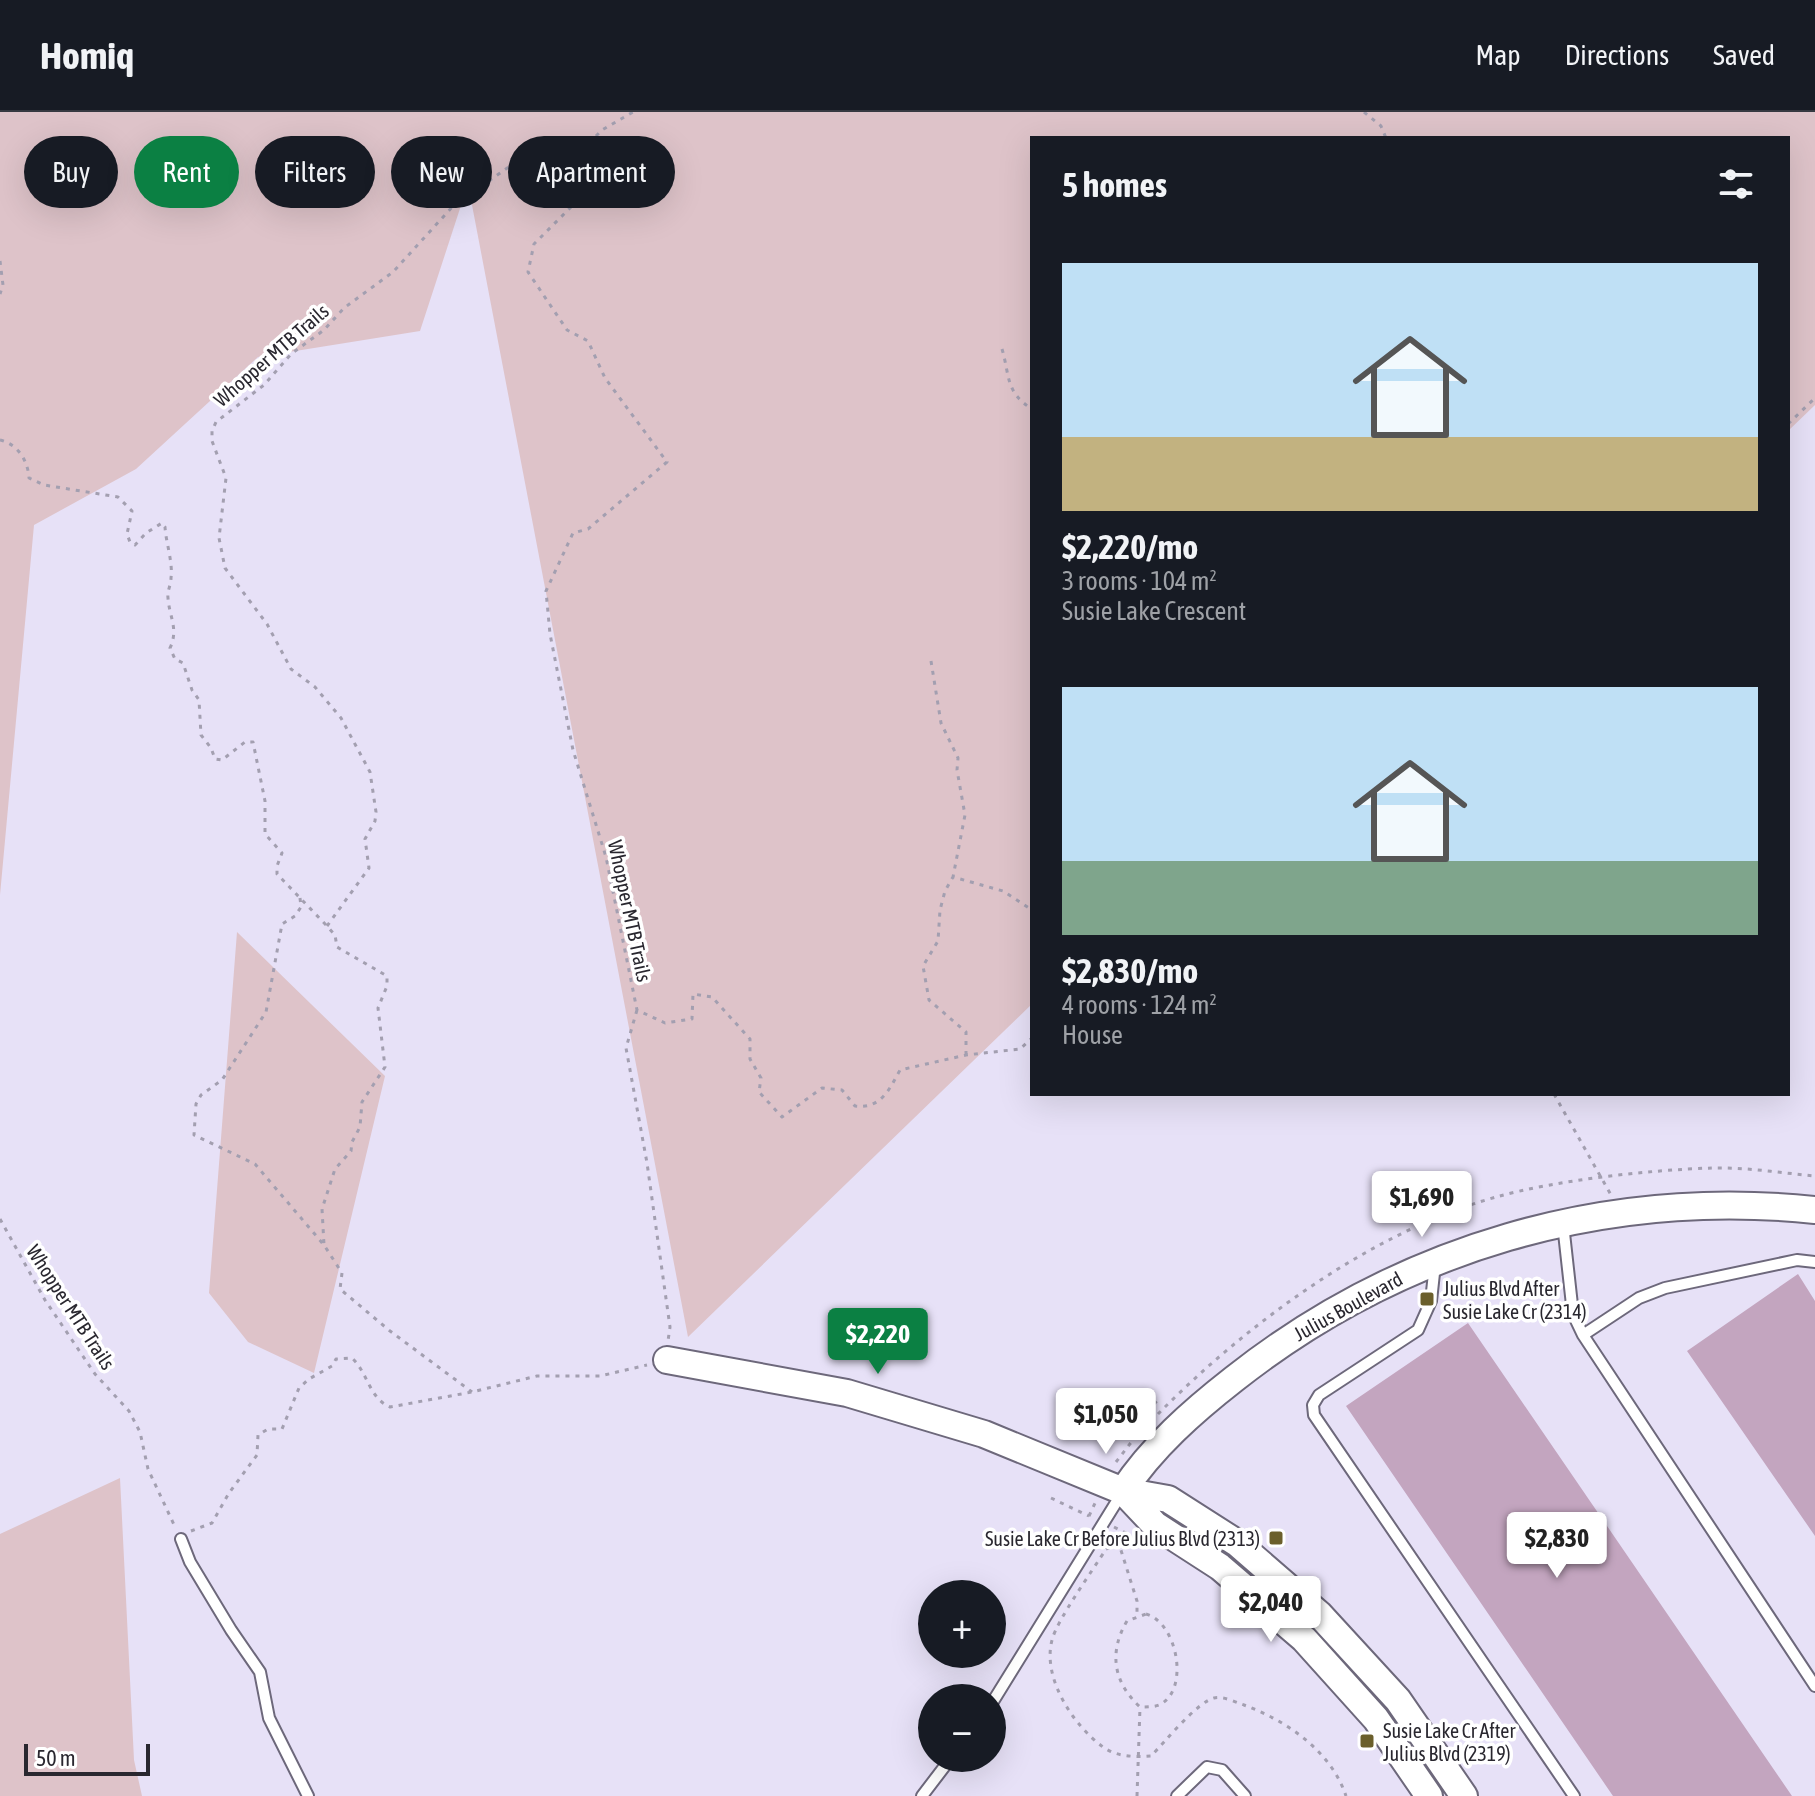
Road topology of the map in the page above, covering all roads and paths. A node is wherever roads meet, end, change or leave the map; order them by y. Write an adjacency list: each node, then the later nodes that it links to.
1 (633, 112): 3 (path, Whopper MTB Trails)
2 (1364, 112): 4 (path)
3 (596, 136)
4 (1385, 136)
5 (508, 168): 18 (path, Whopper MTB Trails)
6 (570, 208): 19 (path, Whopper MTB Trails)
7 (0, 261): 8 (path)
8 (0, 294)
9 (1002, 349): 11 (path)
10 (1815, 398): 12 (path)
11 (1030, 408)
12 (1790, 422)
13 (0, 440): 16 (path)
14 (931, 661): 15 (path)
15 (953, 877): 17 (path); 21 (path)
16 (300, 898): 18 (path); 27 (path)
17 (1030, 909)
18 (327, 926): 27 (path)
19 (637, 1010): 21 (path, Whopper MTB Trails); 31 (path, Whopper MTB Trails)
20 (1030, 1040): 21 (path, Whopper MTB Trails)
21 (966, 1055)
22 (1555, 1096): 24 (path)
23 (1815, 1210): 24 (street, Julius Boulevard)
24 (1620, 1212): 26 (street, Julius Boulevard)
25 (0, 1219): 39 (path, Whopper MTB Trails)
26 (1563, 1222): 28 (street, Julius Boulevard); 30 (lane)
27 (324, 1245): 32 (path)
28 (1436, 1261): 35 (street, Julius Boulevard); 56 (lane)
29 (1815, 1262): 30 (lane)
30 (1583, 1335): 44 (lane)
31 (667, 1360): 32 (path); 35 (street)
32 (472, 1392): 39 (path)
33 (1159, 1399): 34 (path)
34 (1118, 1439)
35 (1123, 1491): 37 (lane); 54 (street); 55 (street)
36 (1051, 1498): 37 (path)
37 (1104, 1522): 38 (path); 43 (lane)
38 (1125, 1532): 40 (path); 41 (path)
39 (181, 1539): 48 (lane)
40 (1137, 1539)
41 (1119, 1544): 42 (path); 46 (path)
42 (1137, 1615): 45 (path); 45 (path)
43 (1004, 1684)
44 (1815, 1686)
45 (1140, 1707): 46 (path)
46 (1138, 1757): 50 (path); 53 (path)
47 (940, 1772): 49 (lane)
48 (308, 1796)
49 (922, 1796)
50 (1137, 1796)
51 (1177, 1796): 52 (lane)
52 (1245, 1796)
53 (1346, 1796)
54 (1429, 1796)
55 (1464, 1796)
56 (1574, 1796)

